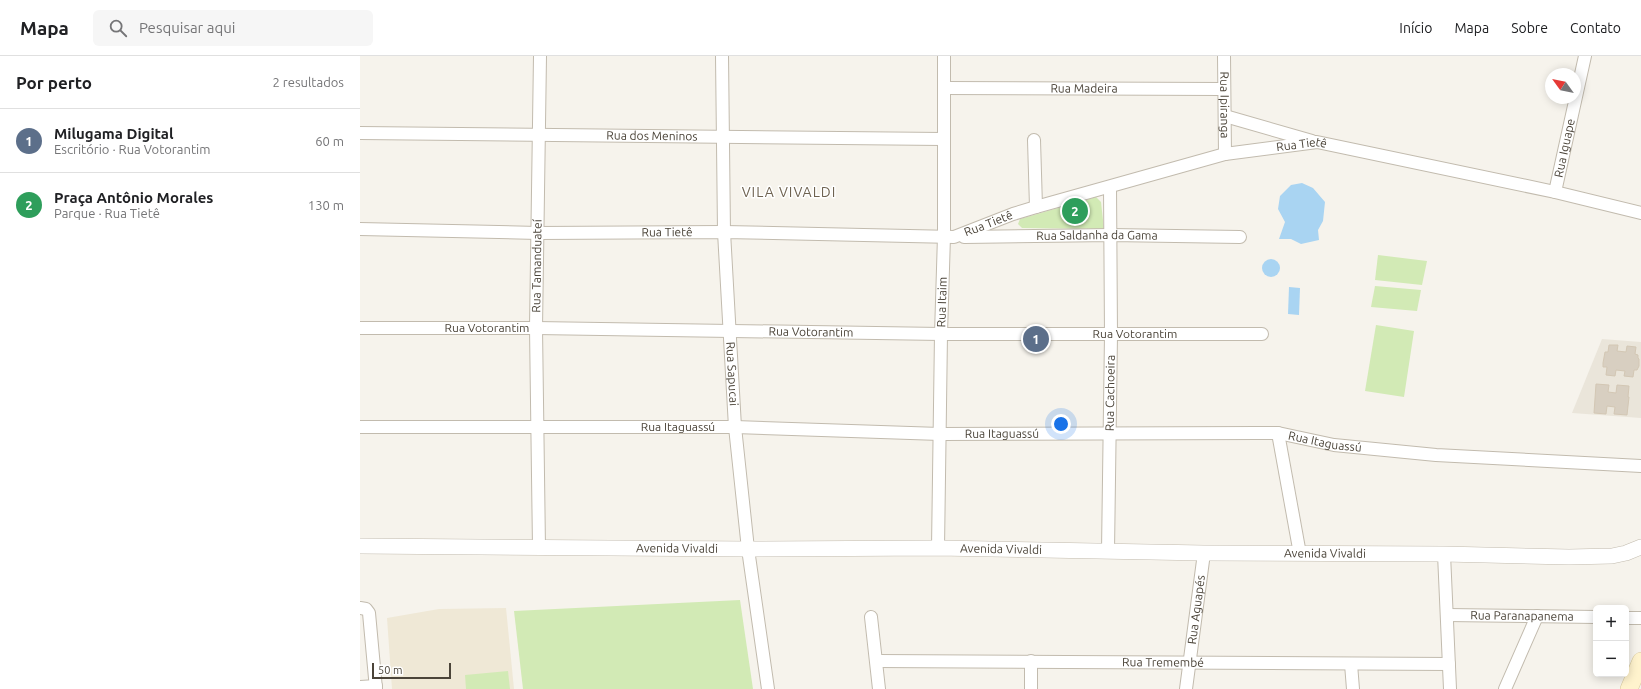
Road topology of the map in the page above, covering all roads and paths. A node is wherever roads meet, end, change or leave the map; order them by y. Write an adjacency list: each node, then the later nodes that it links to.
1 (540, 56): 10 (street, Rua Tamanduateí)
2 (722, 56): 11 (street, Rua Sapucai)
3 (944, 56): 6 (street, Rua Itaim)
4 (1224, 56): 7 (street, Rua Ipiranga)
5 (1585, 56): 17 (street, Rua Iguape)
6 (944, 88): 7 (street, Rua Madeira); 12 (street, Rua Itaim)
7 (1223, 89): 8 (street, Rua Ipiranga)
8 (1225, 116): 14 (street); 15 (street, Rua Ipiranga)
9 (360, 133): 10 (street, Rua dos Meninos)
10 (539, 136): 11 (street, Rua dos Meninos); 23 (street, Rua Tamanduateí)
11 (723, 137): 12 (street, Rua dos Meninos); 22 (street, Rua Sapucai)
12 (943, 138): 26 (street, Rua Itaim)
13 (1034, 140): 18 (street)
14 (1317, 142): 15 (street, Rua Tietê); 17 (street, Rua Tietê)
15 (1225, 154): 16 (street, Rua Tietê)
16 (1110, 187): 18 (street, Rua Tietê); 24 (street, Rua Cachoeira)
17 (1555, 192): 19 (street, Rua Tietê)
18 (1036, 207): 20 (street, Rua Tietê)
19 (1641, 213)
20 (1013, 214): 25 (street); 26 (street, Rua Tietê)
21 (360, 229): 23 (street, Rua Tietê)
22 (724, 232): 23 (street, Rua Tietê); 26 (street, Rua Tietê); 30 (street, Rua Sapucai)
23 (538, 233): 29 (street, Rua Tamanduateí)
24 (1111, 235): 25 (street, Rua Saldanha da Gama); 27 (street, Rua Saldanha da Gama); 33 (street, Rua Cachoeira)
25 (1018, 236): 26 (street, Rua Saldanha da Gama)
26 (949, 237): 31 (street, Rua Itaim)
27 (1240, 237)
28 (360, 328): 29 (street, Rua Votorantim)
29 (536, 328): 30 (street, Rua Votorantim); 36 (street, Rua Tamanduateí)
30 (730, 330): 31 (street, Rua Votorantim); 35 (street, Rua Sapucai)
31 (941, 334): 33 (street, Rua Votorantim); 37 (street, Rua Itaim)
32 (1262, 334): 33 (street, Rua Votorantim)
33 (1111, 335): 38 (street, Rua Cachoeira)
34 (360, 427): 36 (street, Rua Itaguassú)
35 (735, 427): 36 (street, Rua Itaguassú); 37 (street, Rua Itaguassú); 45 (street, Rua Sapucai)
36 (537, 428): 43 (street, Rua Tamanduateí)
37 (940, 434): 38 (street, Rua Itaguassú); 44 (street, Rua Itaim)
38 (1109, 434): 39 (street, Rua Itaguassú); 46 (street, Rua Cachoeira)
39 (1278, 434): 40 (street, Rua Itaguassú); 48 (street)
40 (1641, 466)
41 (360, 546): 43 (street, Avenida Vivaldi)
42 (1641, 547): 49 (street, Avenida Vivaldi)
43 (540, 548): 45 (street, Avenida Vivaldi)
44 (938, 548): 45 (street, Avenida Vivaldi); 46 (street, Avenida Vivaldi)
45 (748, 549): 65 (street, Rua Sapucai)
46 (1108, 551): 47 (street, Avenida Vivaldi)
47 (1204, 553): 48 (street, Avenida Vivaldi); 60 (street, Rua Aguapés)
48 (1300, 554): 49 (street, Avenida Vivaldi)
49 (1444, 554): 51 (street)
50 (360, 608): 64 (street)
51 (1447, 615): 52 (street, Rua Paranapanema); 62 (street)
52 (1537, 616): 54 (street, Rua Paranapanema); 71 (street)
53 (871, 617): 57 (street)
54 (1593, 617)
55 (1629, 618): 56 (street)
56 (1641, 618)
57 (877, 661): 58 (street, Rua Tremembé); 66 (street)
58 (1031, 661): 60 (street, Rua Tremembé); 67 (street)
59 (1641, 661): 72 (main road)
60 (1189, 662): 61 (street, Rua Tremembé); 68 (street, Rua Aguapés)
61 (1351, 664): 62 (street, Rua Tremembé); 69 (street)
62 (1449, 664): 70 (street)
63 (360, 687): 64 (street)
64 (376, 687)
65 (768, 689)
66 (879, 689)
67 (1030, 689)
68 (1186, 689)
69 (1353, 689)
70 (1450, 689)
71 (1505, 689)
72 (1629, 689)

